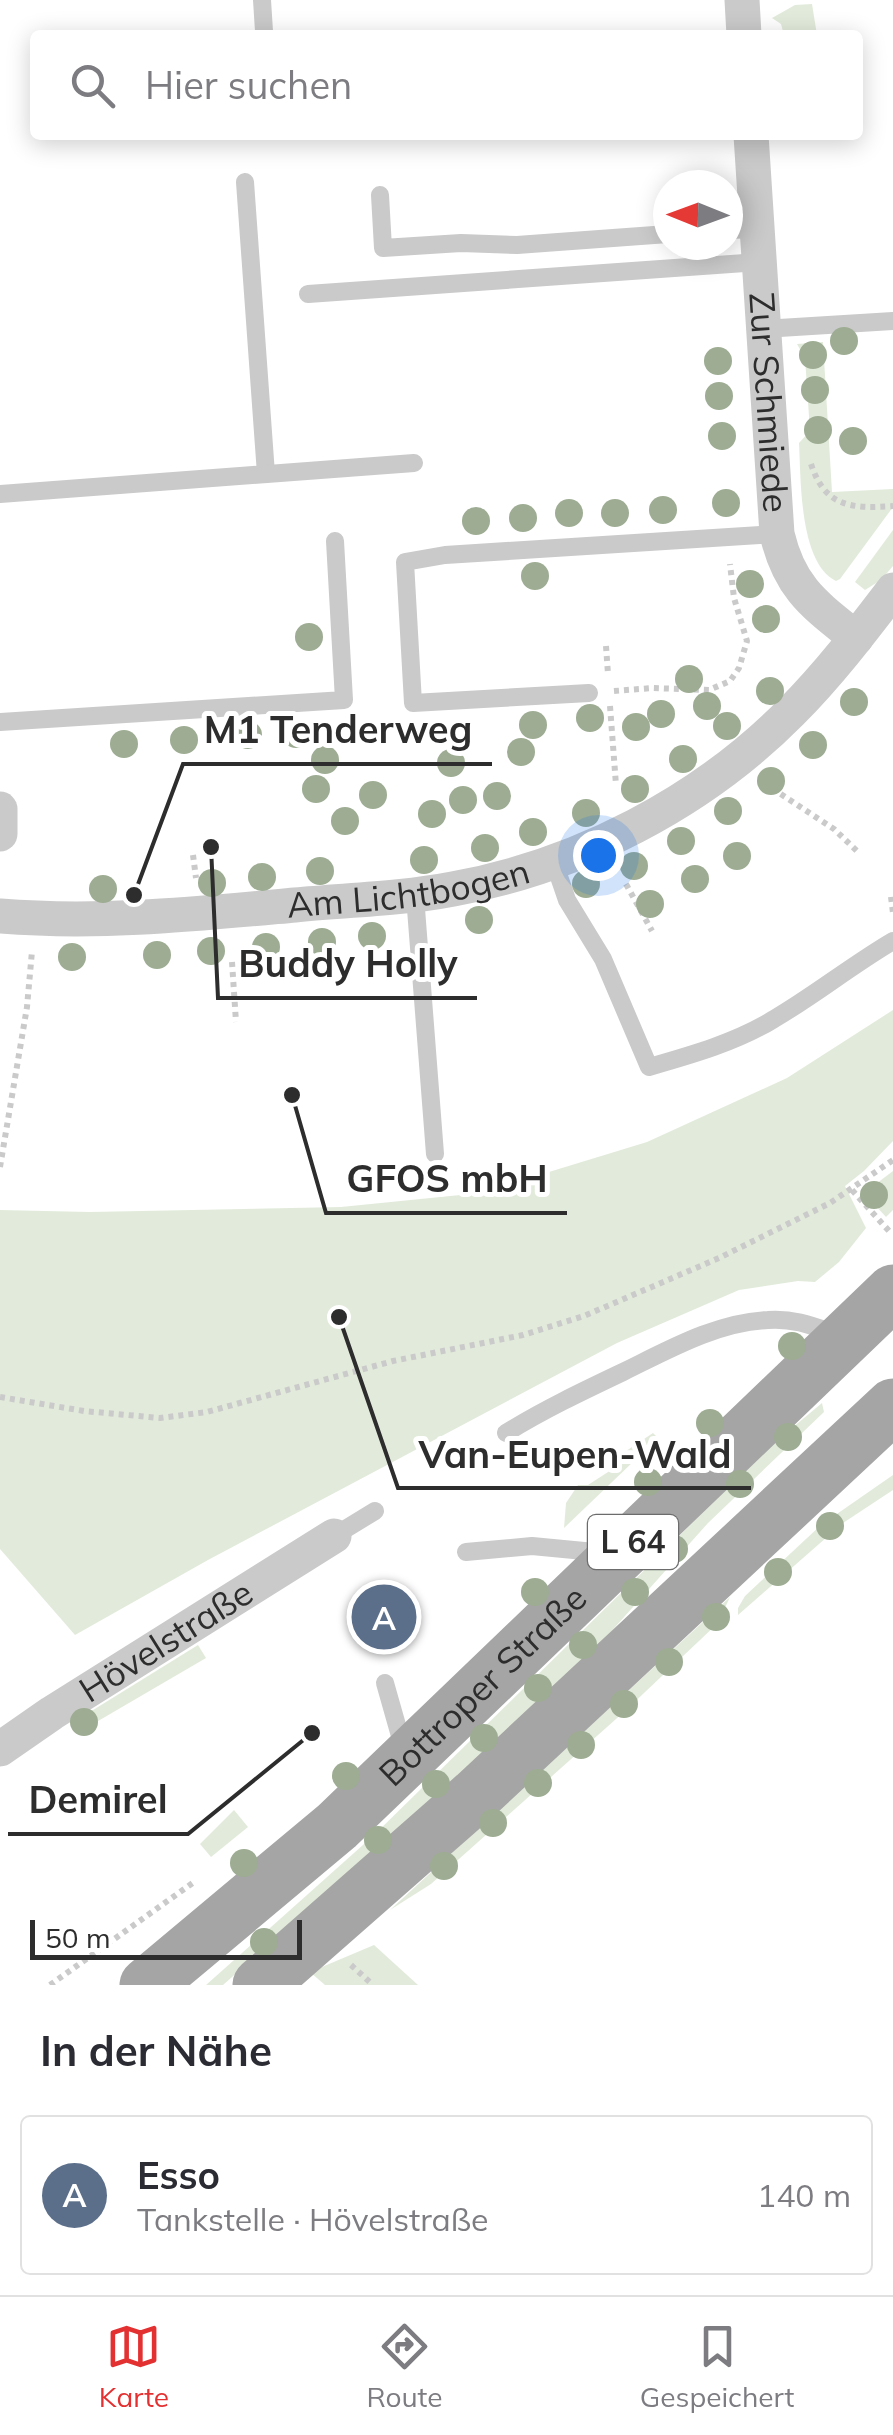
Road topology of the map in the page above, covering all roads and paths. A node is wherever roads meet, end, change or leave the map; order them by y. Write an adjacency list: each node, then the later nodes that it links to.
1 (262, 0): 3 (lane)
2 (742, 0): 4 (street)
3 (264, 30)
4 (744, 30)
5 (751, 140): 9 (street, Zur Schmiede)
6 (245, 182): 15 (lane)
7 (380, 195): 8 (lane)
8 (653, 235)
9 (748, 240): 10 (lane); 12 (street, Zur Schmiede)
10 (308, 294)
11 (893, 321): 12 (lane)
12 (763, 328): 18 (street, Zur Schmiede)
13 (809, 458): 17 (path)
14 (414, 463): 15 (lane)
15 (266, 474): 16 (lane)
16 (0, 494)
17 (893, 506)
18 (777, 534): 19 (lane); 22 (street, Zur Schmiede)
19 (729, 538): 24 (path); 25 (lane)
20 (334, 541): 26 (lane)
21 (893, 590): 22 (street, Am Lichtbogen)
22 (856, 638): 27 (street, Am Lichtbogen)
23 (606, 646): 24 (path)
24 (609, 691): 28 (path)
25 (588, 693)
26 (0, 722)
27 (734, 763): 31 (path); 33 (street, Am Lichtbogen)
28 (616, 785)
29 (0, 809): 30 (street)
30 (0, 834)
31 (860, 853)
32 (193, 854): 34 (path)
33 (554, 862): 36 (street, Am Lichtbogen); 41 (lane)
34 (196, 872)
35 (626, 884): 40 (path)
36 (415, 896): 39 (street, Am Lichtbogen); 44 (lane)
37 (892, 897): 38 (path)
38 (893, 912)
39 (17, 917): 46 (path)
40 (652, 931)
41 (893, 941)
42 (232, 962): 43 (path)
43 (236, 1022)
44 (435, 1154)
45 (893, 1160): 47 (path)
46 (0, 1168)
47 (852, 1190): 48 (path); 51 (path)
48 (889, 1231)
49 (893, 1292): 50 (main road, Bottroper Straße / L 64)
50 (846, 1337): 53 (lane); 57 (main road, Bottroper Straße / L 64); 58 (main road)
51 (0, 1396)
52 (893, 1406): 58 (main road, L 64)
53 (506, 1433)
54 (375, 1510): 55 (lane)
55 (334, 1536): 60 (street, Hövelstraße)
56 (466, 1552): 57 (lane)
57 (620, 1555): 61 (main road, Bottroper Straße / L 64)
58 (662, 1622): 63 (main road, L 64)
59 (385, 1683): 61 (lane)
60 (0, 1749)
61 (406, 1758): 65 (main road, Bottroper Straße / L 64)
62 (204, 1877): 64 (path)
63 (278, 1980)
64 (50, 1985)
65 (147, 1985)

